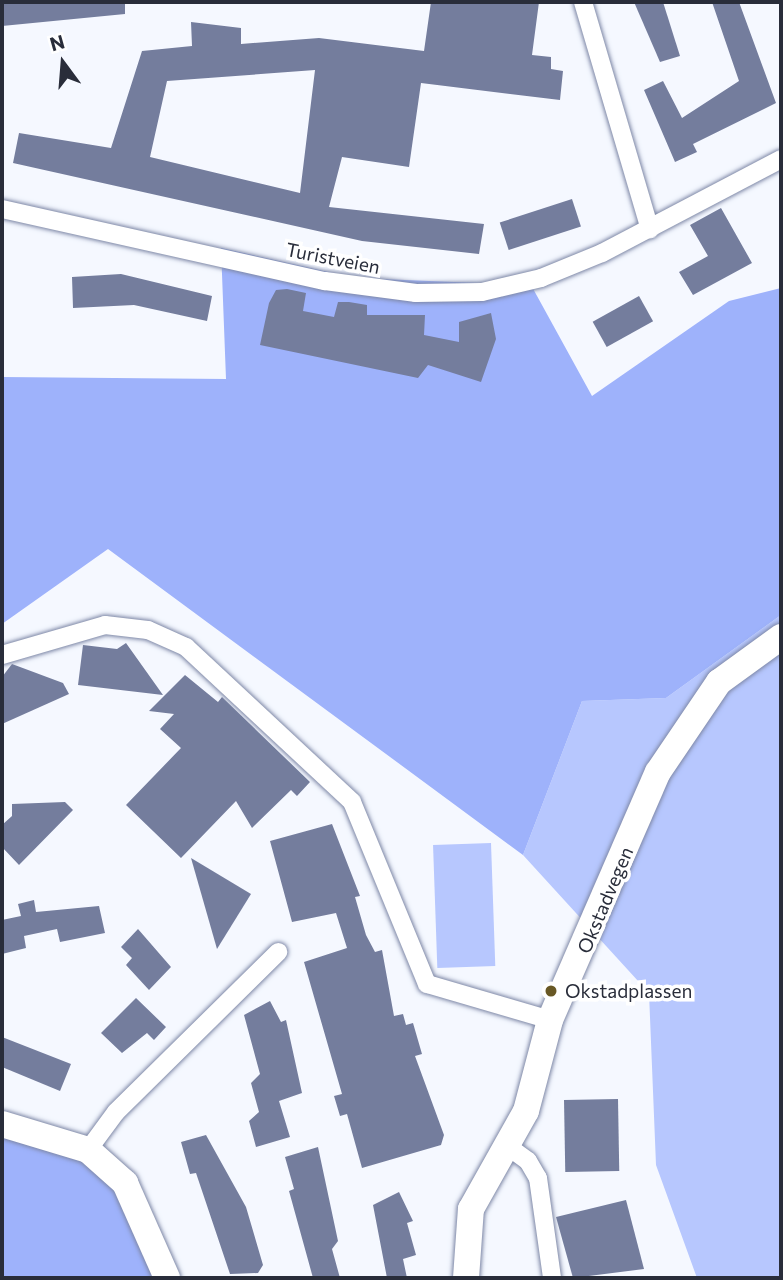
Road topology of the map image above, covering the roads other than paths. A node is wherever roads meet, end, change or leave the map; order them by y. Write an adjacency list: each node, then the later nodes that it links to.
1 (583, 2): 4 (street)
2 (781, 159): 4 (street, Turistveien)
3 (2, 209): 4 (street, Turistveien)
4 (650, 229)
5 (781, 637): 8 (street, Okstadvegen)
6 (2, 655): 8 (street)
7 (278, 952): 11 (street)
8 (550, 1020): 10 (street, Okstadvegen)
9 (2, 1124): 11 (street)
10 (506, 1145): 13 (street, Okstadvegen); 14 (street)
11 (88, 1150): 12 (street)
12 (167, 1278)
13 (466, 1278)
14 (552, 1278)

